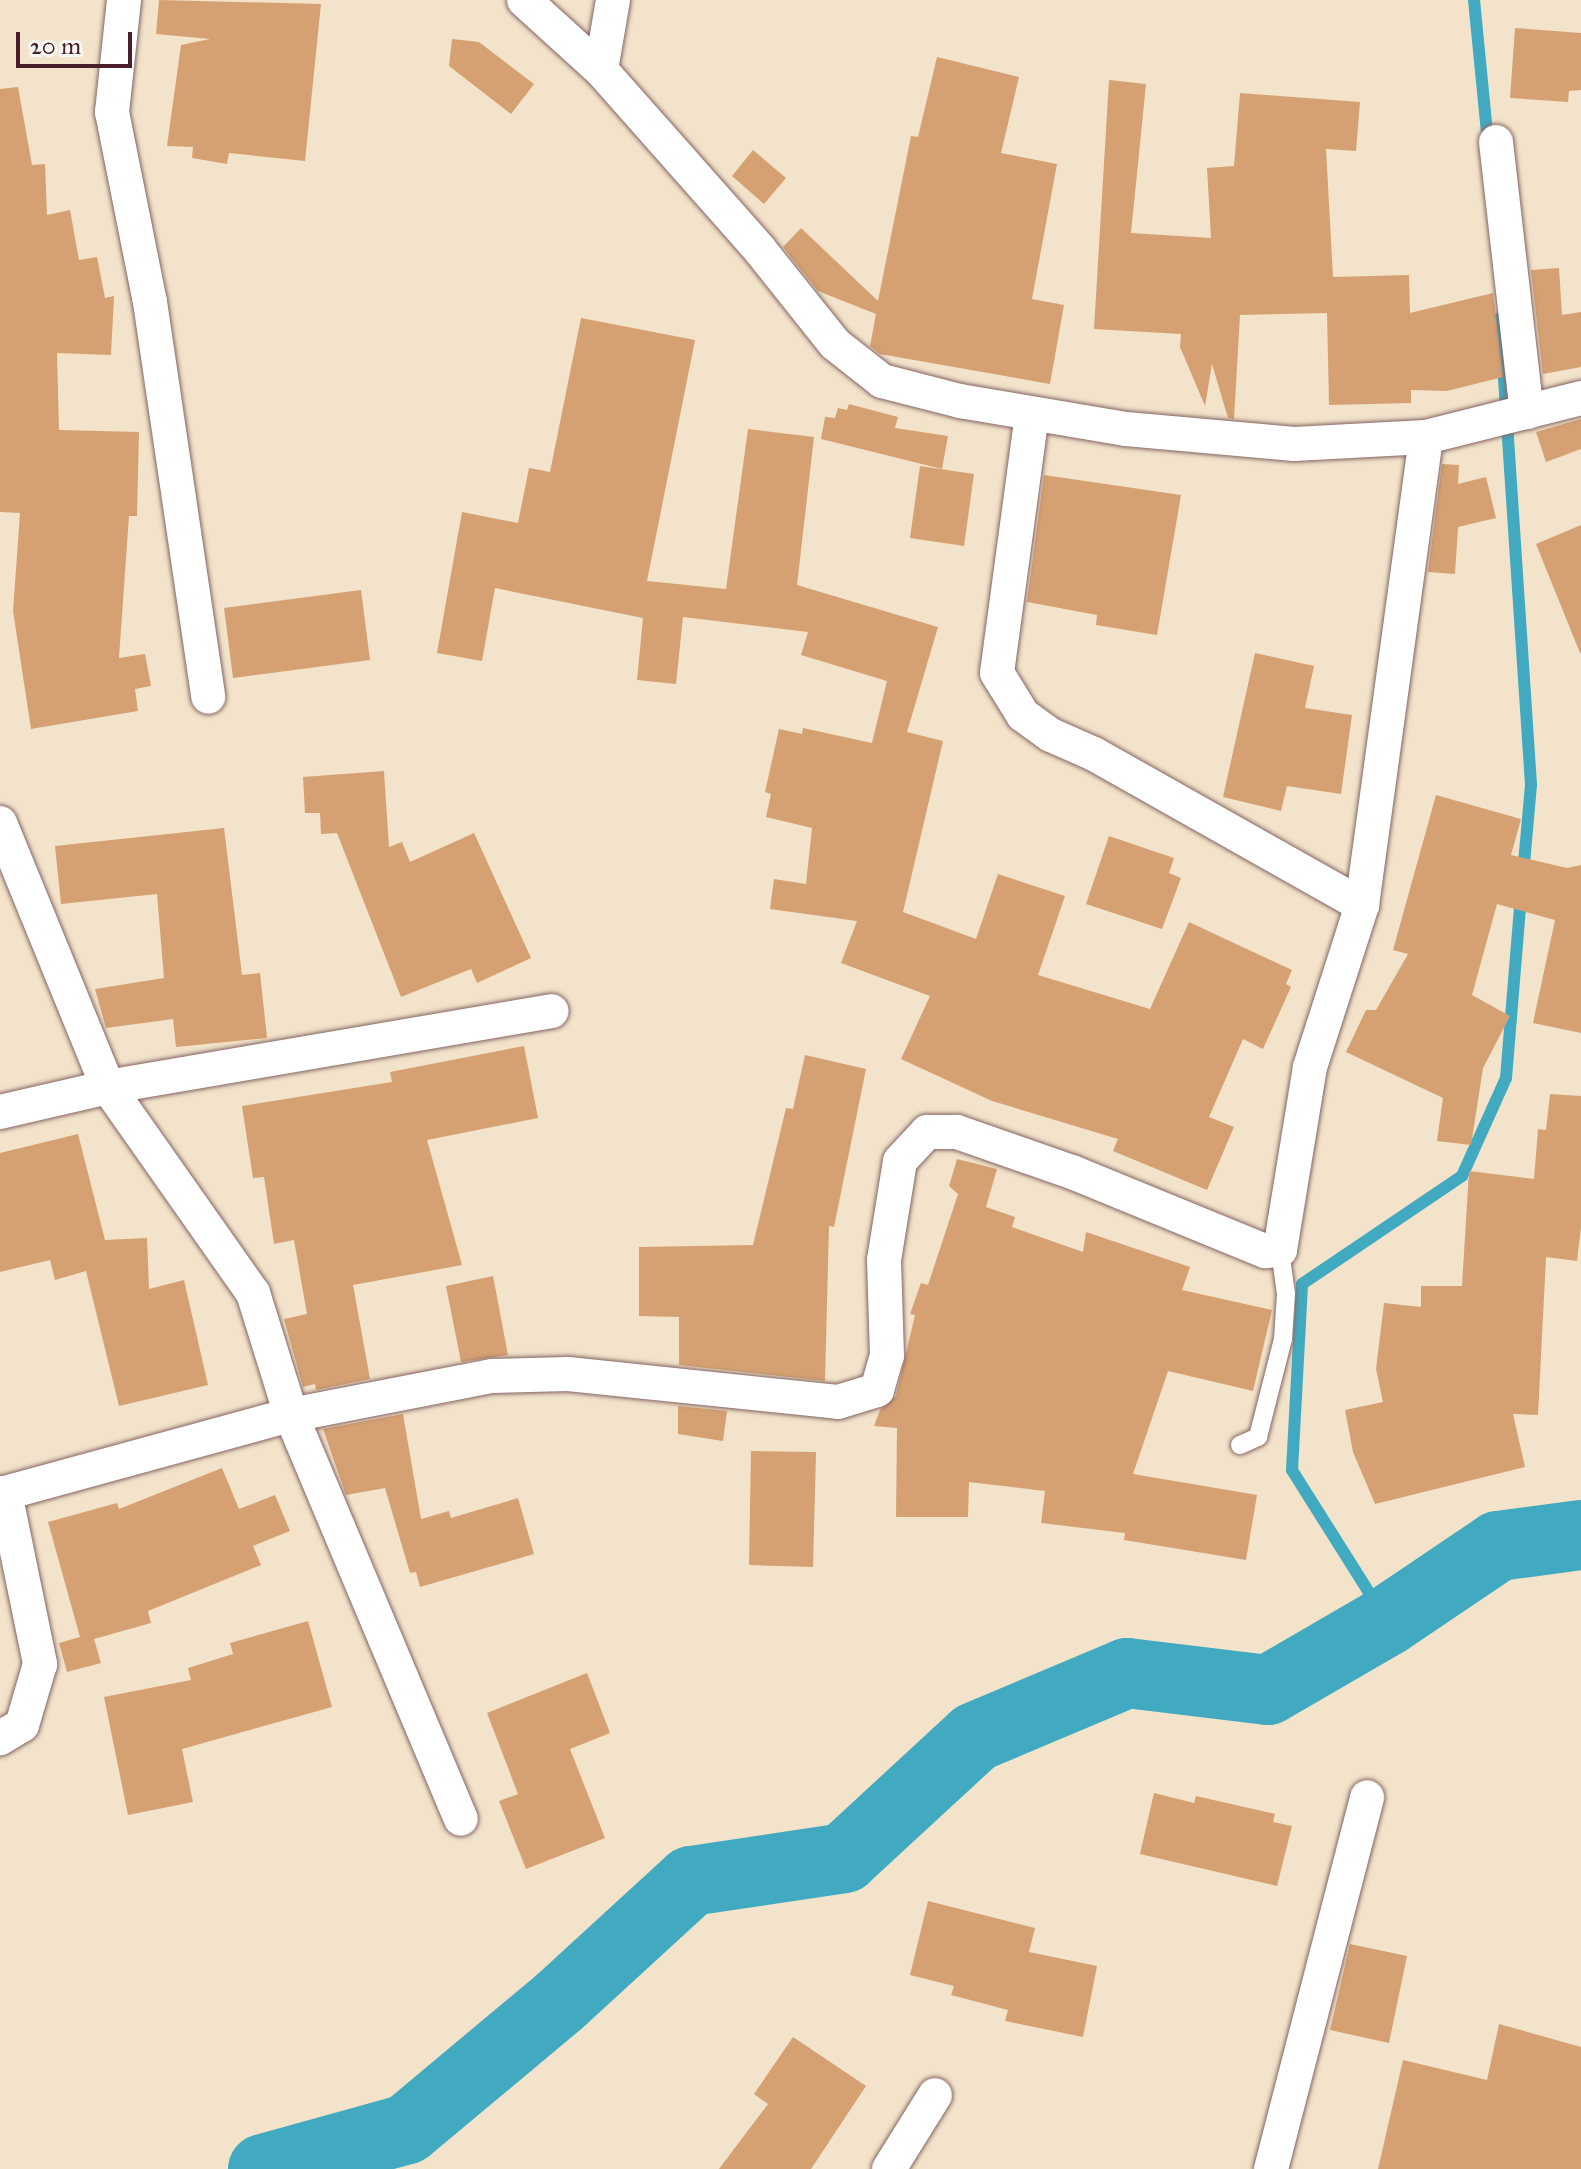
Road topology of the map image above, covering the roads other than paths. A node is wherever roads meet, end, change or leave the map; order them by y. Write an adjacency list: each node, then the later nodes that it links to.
1 (124, 0): 10 (street)
2 (524, 0): 4 (street)
3 (613, 0): 4 (street)
4 (601, 70): 7 (street)
5 (1496, 142): 8 (street)
6 (1581, 398): 8 (street)
7 (1032, 414): 9 (street); 12 (street)
8 (1515, 415): 9 (street)
9 (1426, 437): 12 (street)
10 (208, 697)
11 (0, 823): 14 (street)
12 (1362, 905): 16 (street)
13 (552, 1011): 14 (street)
14 (108, 1087): 15 (street); 17 (street)
15 (0, 1112)
16 (1280, 1250): 17 (street); 18 (lane)
17 (291, 1415): 19 (street); 22 (street)
18 (1240, 1445)
19 (2, 1493): 20 (street)
20 (0, 1738)
21 (1367, 1797): 25 (street)
22 (461, 1819)
23 (935, 2095): 24 (street)
24 (889, 2169)
25 (1271, 2169)

